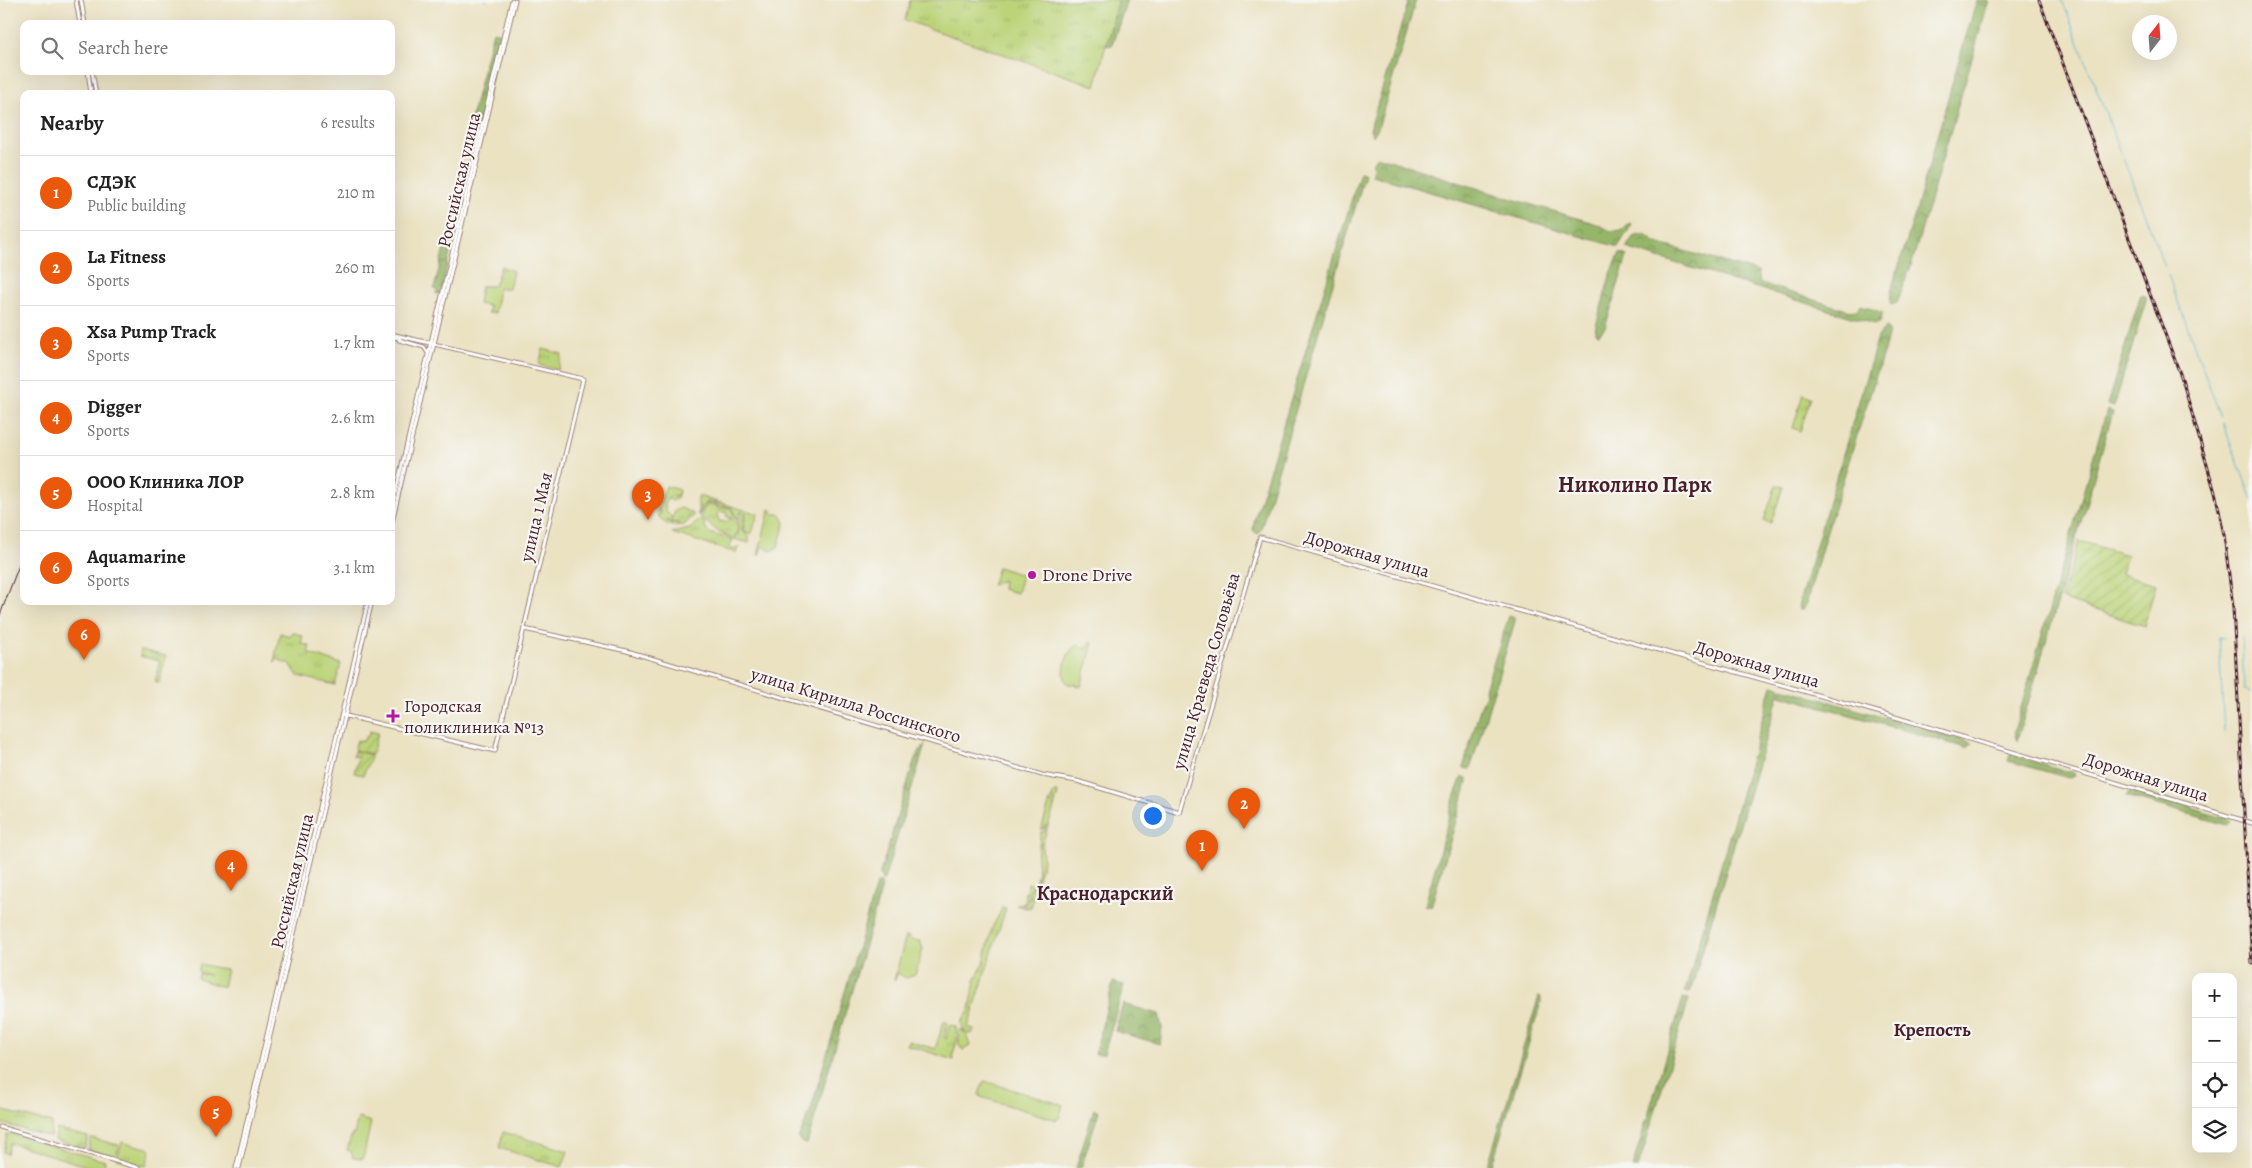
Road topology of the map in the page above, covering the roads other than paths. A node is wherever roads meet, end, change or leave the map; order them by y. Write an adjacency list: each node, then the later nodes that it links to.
1 (76, 0): 4 (main road)
2 (81, 0): 5 (main road)
3 (514, 0): 12 (main road, Российская улица)
4 (79, 20)
5 (84, 20)
6 (89, 75): 8 (main road)
7 (93, 75): 9 (main road)
8 (90, 90)
9 (95, 90)
10 (395, 337): 12 (main road)
11 (395, 337): 12 (main road)
12 (429, 345): 13 (main road, Российская улица); 13 (main road); 15 (main road, Российская улица); 18 (main road, улица 1 Мая)
13 (429, 354): 14 (main road, Российская улица)
14 (395, 494)
15 (395, 509)
16 (1260, 537): 20 (main road, улица Краеведа Соловьёва); 21 (main road, Дорожная улица)
17 (369, 605): 19 (main road, Российская улица)
18 (524, 628): 19 (main road, улица 1 Мая); 20 (main road, улица Кирилла Россинского)
19 (344, 715): 24 (main road, Российская улица)
20 (1179, 812)
21 (2252, 823)
22 (0, 1127): 23 (main road)
23 (138, 1168)
24 (237, 1168)

